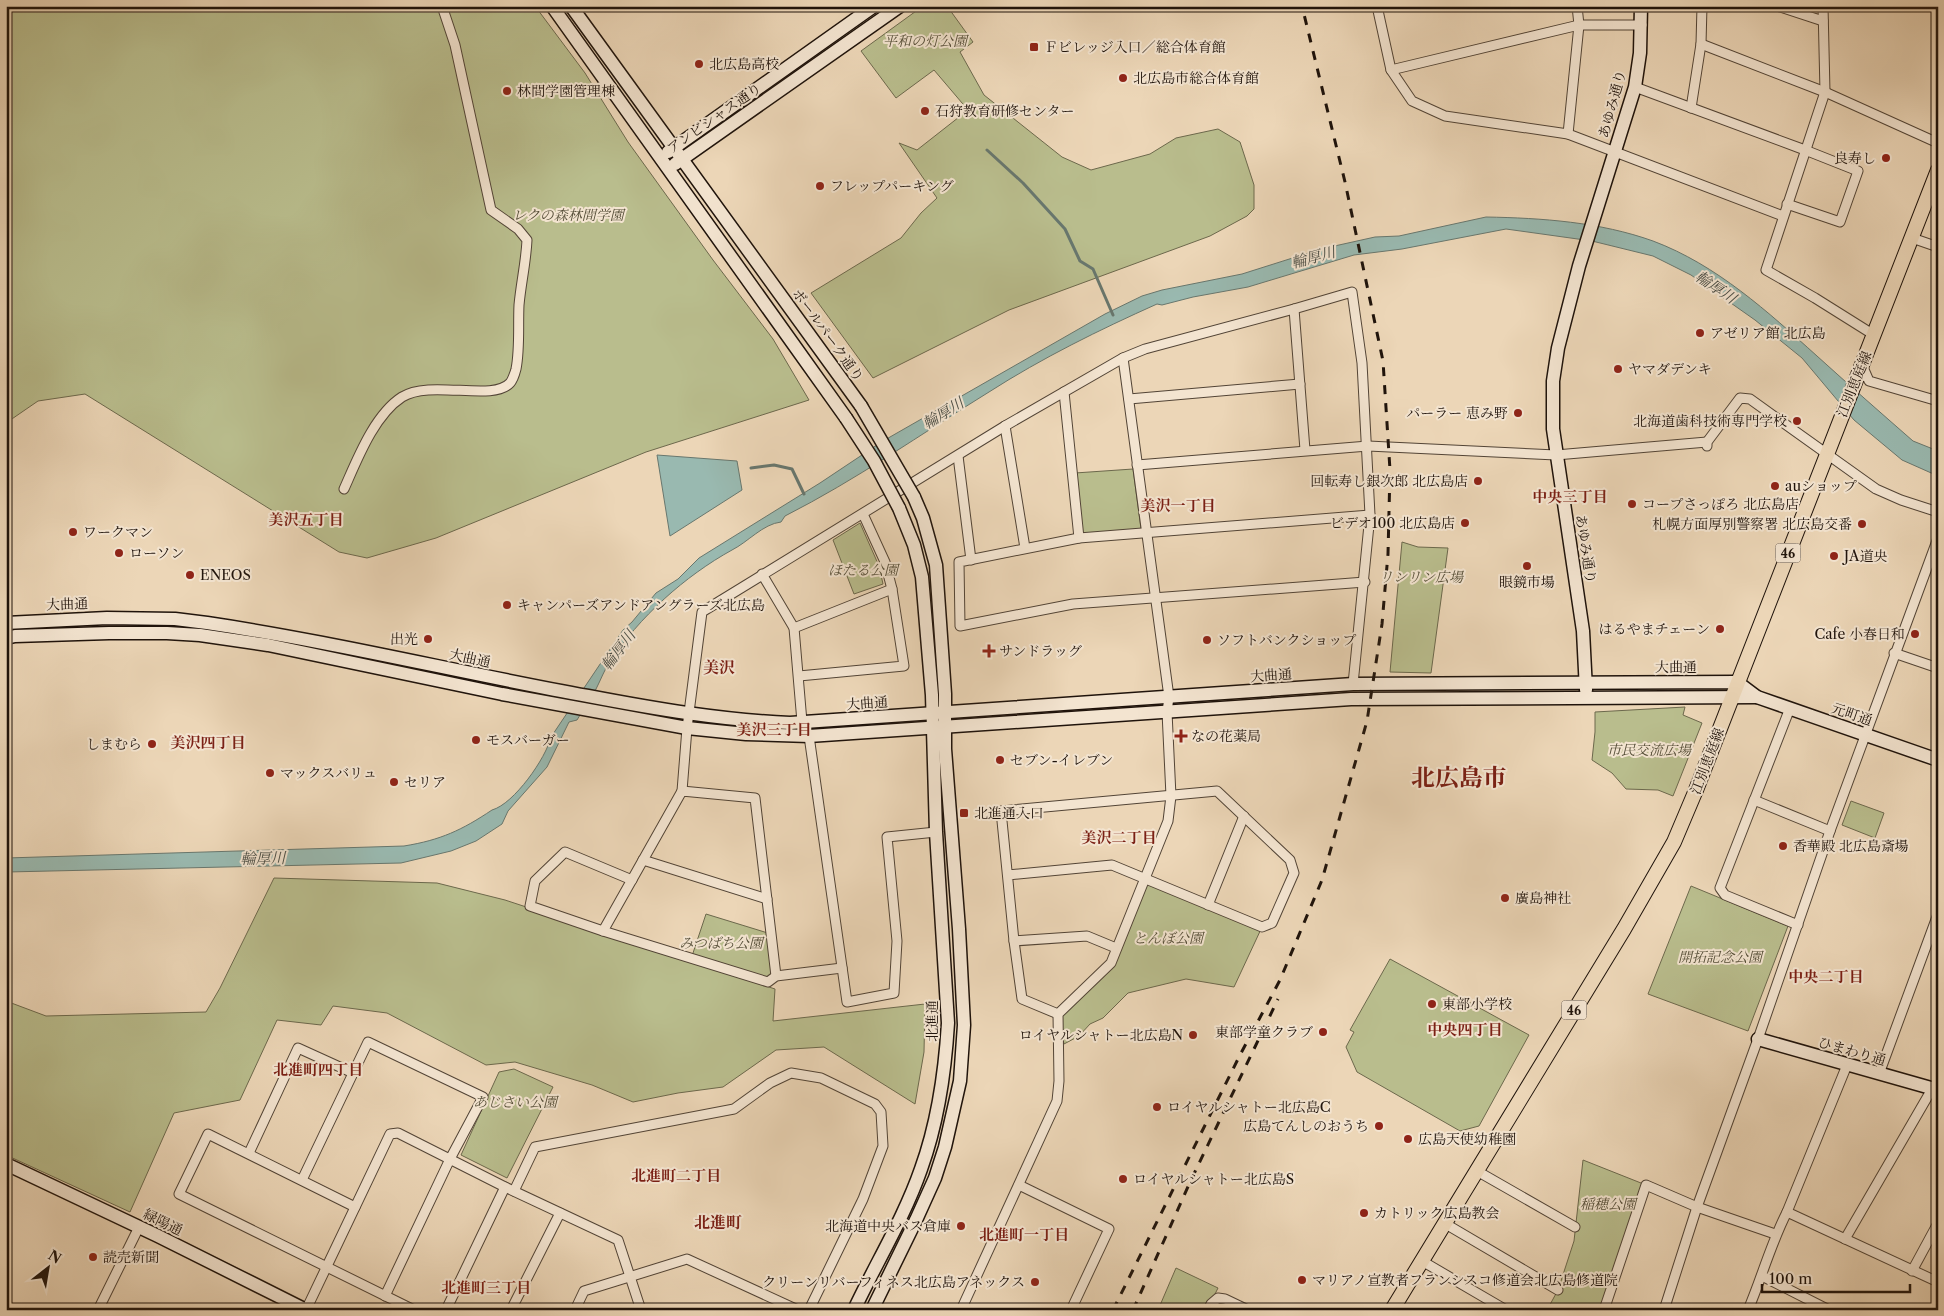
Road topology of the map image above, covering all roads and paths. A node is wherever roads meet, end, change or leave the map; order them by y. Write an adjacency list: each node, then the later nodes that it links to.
1 (442, 6): 46 (street)
2 (552, 6): 25 (street, ボールパーク通り)
3 (571, 6): 24 (street, ボールパーク通り)
4 (874, 6): 24 (street, アンビシャス通り)
5 (900, 6): 24 (street, アンビシャス通り)
6 (1377, 6): 16 (street)
7 (1577, 6): 13 (street)
8 (1641, 6): 14 (street, あゆみ通り)
9 (1702, 6): 15 (street)
10 (1777, 6): 12 (street)
11 (1822, 6): 12 (street)
12 (1823, 21): 18 (street)
13 (1579, 25): 14 (street); 16 (street); 20 (street)
14 (1642, 25): 17 (street, あゆみ通り)
15 (1701, 44): 18 (street); 19 (street)
16 (1391, 70): 20 (street)
17 (1635, 87): 19 (street); 23 (street, あゆみ通り)
18 (1825, 92): 21 (street); 22 (street)
19 (1691, 108): 22 (street)
20 (1568, 134): 23 (street)
21 (1938, 142)
22 (1805, 150): 27 (street); 27 (street)
23 (1615, 152): 28 (street); 43 (street, あゆみ通り)
24 (678, 153): 25 (street, アンビシャス通り); 75 (street, ボールパーク通り, bridge)
25 (664, 164): 75 (street, ボールパーク通り, bridge)
26 (1938, 170): 29 (main road, 江別恵庭線 / 46)
27 (1787, 204): 28 (street)
28 (1783, 216): 32 (street)
29 (1912, 238): 30 (street); 32 (main road, 江別恵庭線 / 46)
30 (1938, 247)
31 (1294, 309): 33 (street); 35 (street); 40 (street)
32 (1874, 335): 34 (main road, 江別恵庭線 / 46)
33 (1123, 358): 36 (street); 37 (street)
34 (1860, 368): 38 (street); 42 (main road, 江別恵庭線 / 46)
35 (1300, 384): 37 (street); 41 (street)
36 (1064, 392): 39 (street); 51 (street)
37 (1128, 399): 45 (street)
38 (1938, 402)
39 (1005, 426): 44 (street); 53 (street)
40 (1368, 446): 41 (street); 43 (street); 49 (street)
41 (1305, 450): 45 (street)
42 (1827, 453): 43 (street); 47 (street); 65 (main road, 江別恵庭線 / 46)
43 (1556, 455): 67 (street, あゆみ通り)
44 (958, 456): 48 (street); 54 (street)
45 (1137, 465): 50 (street)
46 (344, 489)
47 (1938, 512)
48 (863, 514): 55 (street); 57 (street)
49 (1370, 515): 50 (street); 56 (street)
50 (1147, 532): 51 (street); 58 (street)
51 (1079, 538): 53 (street)
52 (1938, 538): 62 (street)
53 (1025, 548): 54 (street)
54 (971, 560): 58 (street)
55 (762, 574): 60 (street); 76 (street)
56 (1365, 582): 58 (street); 66 (street)
57 (892, 589): 60 (street); 64 (street)
58 (1156, 597): 71 (street)
59 (6, 623): 68 (street, 大曲通)
60 (794, 628): 64 (street)
61 (6, 638): 68 (street, 大曲通)
62 (1894, 653): 63 (street); 80 (street)
63 (1938, 668)
64 (799, 676): 77 (street)
65 (1738, 682): 67 (street, 大曲通); 69 (main road, 江別恵庭線 / 46); 70 (street)
66 (1353, 684): 67 (street, 大曲通); 71 (street, 大曲通)
67 (1585, 684): 72 (street, あゆみ通り)
68 (552, 696): 76 (street, 大曲通); 78 (street, 大曲通)
69 (1731, 696): 70 (street, 大曲通); 72 (street, 大曲通); 111 (main road, 江別恵庭線 / 46)
70 (1757, 696): 73 (street, 元町通)
71 (1169, 697): 74 (street); 75 (street, 大曲通)
72 (1588, 697): 74 (street, 大曲通)
73 (1790, 708): 80 (street, 元町通); 85 (street)
74 (1167, 712): 79 (street, 大曲通); 84 (street)
75 (939, 714): 77 (street, 大曲通); 79 (street, ボールパーク通り)
76 (690, 715): 77 (street, 大曲通); 78 (street)
77 (802, 722): 81 (street)
78 (688, 728): 81 (street, 大曲通); 83 (street)
79 (939, 728): 81 (street, 大曲通); 88 (street, 北進通); 143 (street)
80 (1866, 735): 82 (street, 元町通); 87 (street)
81 (809, 736): 100 (street)
82 (1938, 760)
83 (682, 791): 89 (street); 93 (street)
84 (1171, 796): 86 (street); 90 (street); 91 (street)
85 (1754, 800): 87 (street); 96 (street)
86 (1244, 816): 94 (street); 94 (street)
87 (1830, 831): 96 (street)
88 (936, 832): 100 (street); 142 (street, 北進通)
89 (643, 860): 92 (street); 93 (street)
90 (1008, 875): 91 (street); 98 (street)
91 (1143, 879): 94 (street); 99 (street)
92 (632, 880): 97 (street); 97 (street)
93 (767, 899): 101 (street)
94 (1208, 905)
95 (1938, 914): 106 (street)
96 (1798, 925): 103 (street)
97 (603, 931): 101 (street)
98 (1014, 942): 99 (street); 102 (street)
99 (1116, 948): 102 (street)
100 (842, 968): 101 (street)
101 (776, 976)
102 (1058, 1014): 113 (street)
103 (1758, 1038): 104 (street, ひまわり通); 116 (street)
104 (1847, 1065): 106 (street, ひまわり通); 117 (street)
105 (353, 1073): 108 (street); 109 (street); 112 (street)
106 (1879, 1074): 107 (street, ひまわり通)
107 (1935, 1090): 124 (street)
108 (249, 1153): 112 (street); 126 (street)
109 (450, 1159): 114 (street); 115 (street); 132 (street)
110 (6, 1164): 121 (street, 緑陽通)
111 (1477, 1171): 119 (main road, 江別恵庭線 / 46); 122 (street)
112 (302, 1180): 115 (street)
113 (1019, 1185): 144 (street); 145 (street)
114 (509, 1189): 118 (street); 136 (street); 141 (street)
115 (355, 1207): 126 (street)
116 (1697, 1207): 123 (street); 150 (street); 151 (street)
117 (1787, 1212): 123 (street); 124 (street)
118 (560, 1213): 128 (street); 137 (street)
119 (1444, 1223): 125 (main road, 江別恵庭線 / 46); 131 (street)
120 (1938, 1224): 127 (street)
121 (139, 1227): 133 (street); 134 (street, 緑陽通)
122 (1575, 1227)
123 (1776, 1234): 129 (street)
124 (1845, 1239): 127 (street)
125 (1422, 1261): 148 (main road, 江別恵庭線 / 46); 149 (street)
126 (326, 1267): 132 (street); 134 (street)
127 (1912, 1270): 130 (street)
128 (630, 1276): 138 (street); 139 (street); 140 (street)
129 (1762, 1276): 152 (street); 153 (street)
130 (1938, 1282)
131 (1558, 1290)
132 (385, 1296): 135 (street)
133 (98, 1310)
134 (306, 1310)
135 (414, 1310)
136 (446, 1310)
137 (510, 1310)
138 (574, 1310)
139 (641, 1310)
140 (798, 1310)
141 (809, 1310)
142 (854, 1310)
143 (872, 1310)
144 (961, 1310)
145 (1071, 1310)
146 (1208, 1310): 147 (street)
147 (1248, 1310)
148 (1392, 1310)
149 (1506, 1310)
150 (1604, 1310)
151 (1664, 1310)
152 (1748, 1310)
153 (1829, 1310)

